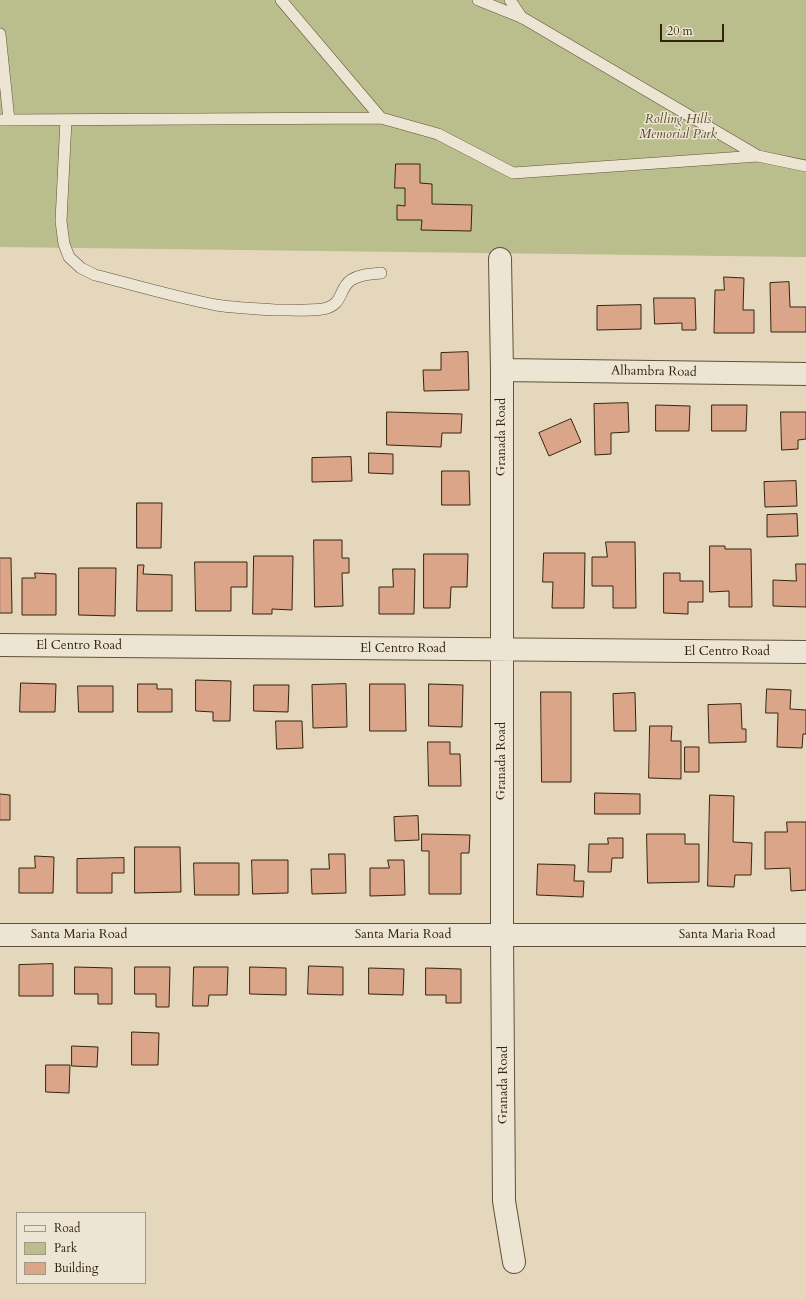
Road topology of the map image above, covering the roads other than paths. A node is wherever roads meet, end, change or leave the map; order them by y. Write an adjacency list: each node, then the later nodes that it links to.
1 (281, 0): 6 (lane)
2 (478, 0): 4 (lane)
3 (510, 0): 4 (lane)
4 (522, 18): 9 (lane)
5 (0, 34): 7 (lane)
6 (381, 118): 8 (lane); 9 (lane)
7 (5, 120): 8 (lane)
8 (66, 120): 12 (lane)
9 (758, 156): 10 (lane)
10 (806, 166)
11 (500, 259): 13 (street, Granada Road)
12 (381, 273)
13 (502, 370): 14 (street, Alhambra Road); 16 (street, Granada Road)
14 (806, 374)
15 (0, 645): 16 (street, El Centro Road)
16 (502, 650): 17 (street, El Centro Road); 19 (street, Granada Road)
17 (806, 652)
18 (0, 935): 19 (street, Santa Maria Road)
19 (502, 935): 20 (street, Santa Maria Road); 21 (street, Granada Road)
20 (806, 935)
21 (514, 1262)

